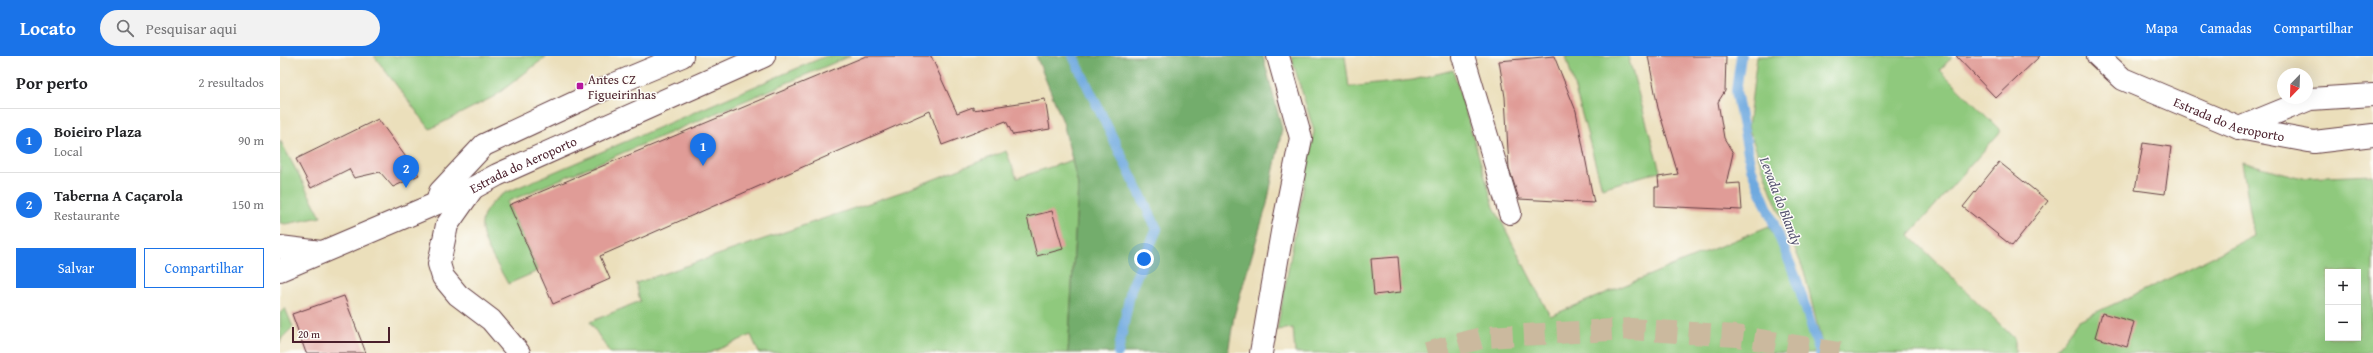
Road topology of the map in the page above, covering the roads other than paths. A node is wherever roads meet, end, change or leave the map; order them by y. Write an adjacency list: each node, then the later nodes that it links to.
1 (682, 56): 10 (main road)
2 (764, 56): 9 (main road, Estrada do Aeroporto)
3 (1278, 56): 16 (main road)
4 (1462, 56): 11 (main road)
5 (2098, 56): 7 (main road, Estrada do Aeroporto)
6 (2373, 95): 7 (main road)
7 (2239, 128): 8 (main road, Estrada do Aeroporto)
8 (2373, 135)
9 (473, 188): 10 (main road, Estrada do Aeroporto); 15 (main road)
10 (437, 203): 13 (main road, Estrada do Aeroporto)
11 (1510, 213)
12 (280, 247): 13 (main road)
13 (321, 252): 14 (main road, Estrada do Aeroporto)
14 (280, 270)
15 (519, 353)
16 (1262, 353)

